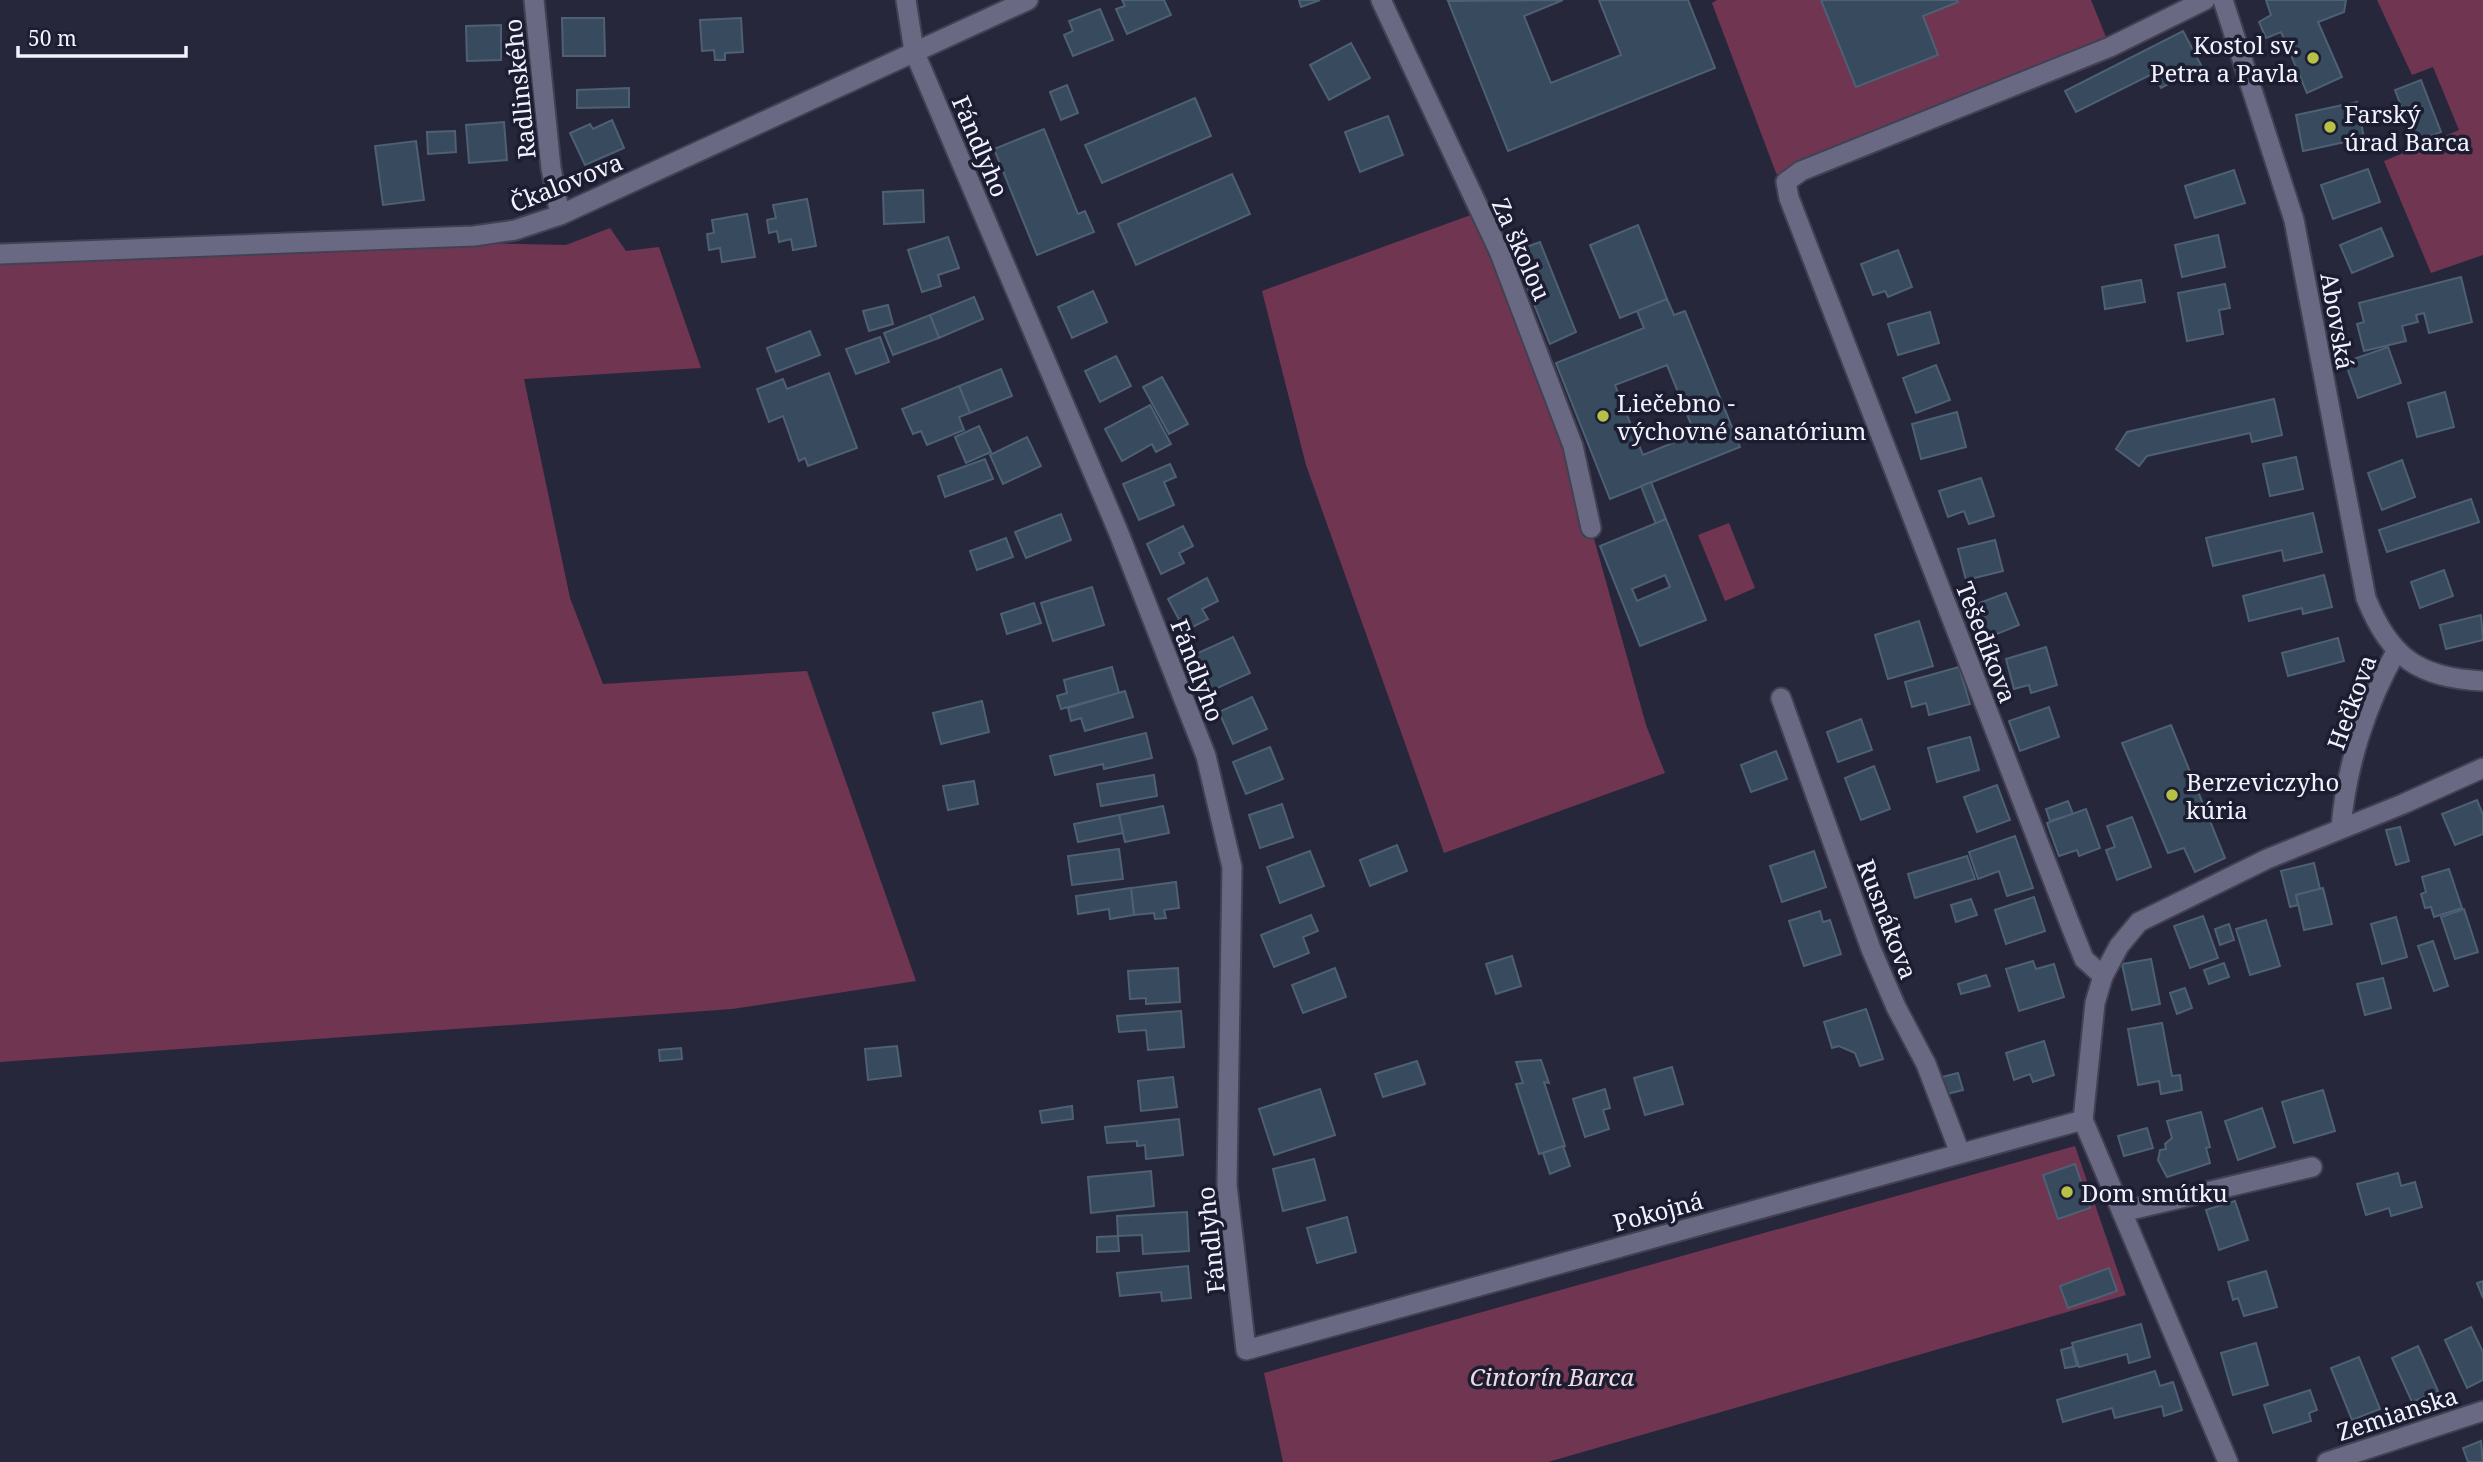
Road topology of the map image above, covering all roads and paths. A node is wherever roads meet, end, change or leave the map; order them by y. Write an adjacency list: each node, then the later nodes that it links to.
1 (534, 0): 8 (street, Radlinského)
2 (906, 0): 7 (street, Fándlyho)
3 (1028, 0): 7 (street, Čkalovova)
4 (1381, 0): 10 (street, Za školou)
5 (2205, 0): 16 (street, Tešedíkova)
6 (2223, 0): 11 (street, Abovská)
7 (914, 51): 8 (street, Čkalovova); 21 (street, Fándlyho)
8 (560, 215): 9 (street, Čkalovova)
9 (0, 254)
10 (1591, 528)
11 (2397, 650): 12 (street, Hečkova); 15 (street, Hečkova)
12 (2483, 681)
13 (1781, 698): 18 (street, Rusnákova)
14 (2483, 768): 15 (street)
15 (2341, 828): 16 (street)
16 (2103, 976): 17 (street)
17 (2083, 1120): 18 (street, Pokojná); 20 (street)
18 (1960, 1153): 21 (street, Pokojná)
19 (2312, 1167): 20 (street)
20 (2122, 1212): 23 (street)
21 (1246, 1350)
22 (2483, 1411): 24 (street, Zemianska)
23 (2228, 1462)
24 (2327, 1462)

